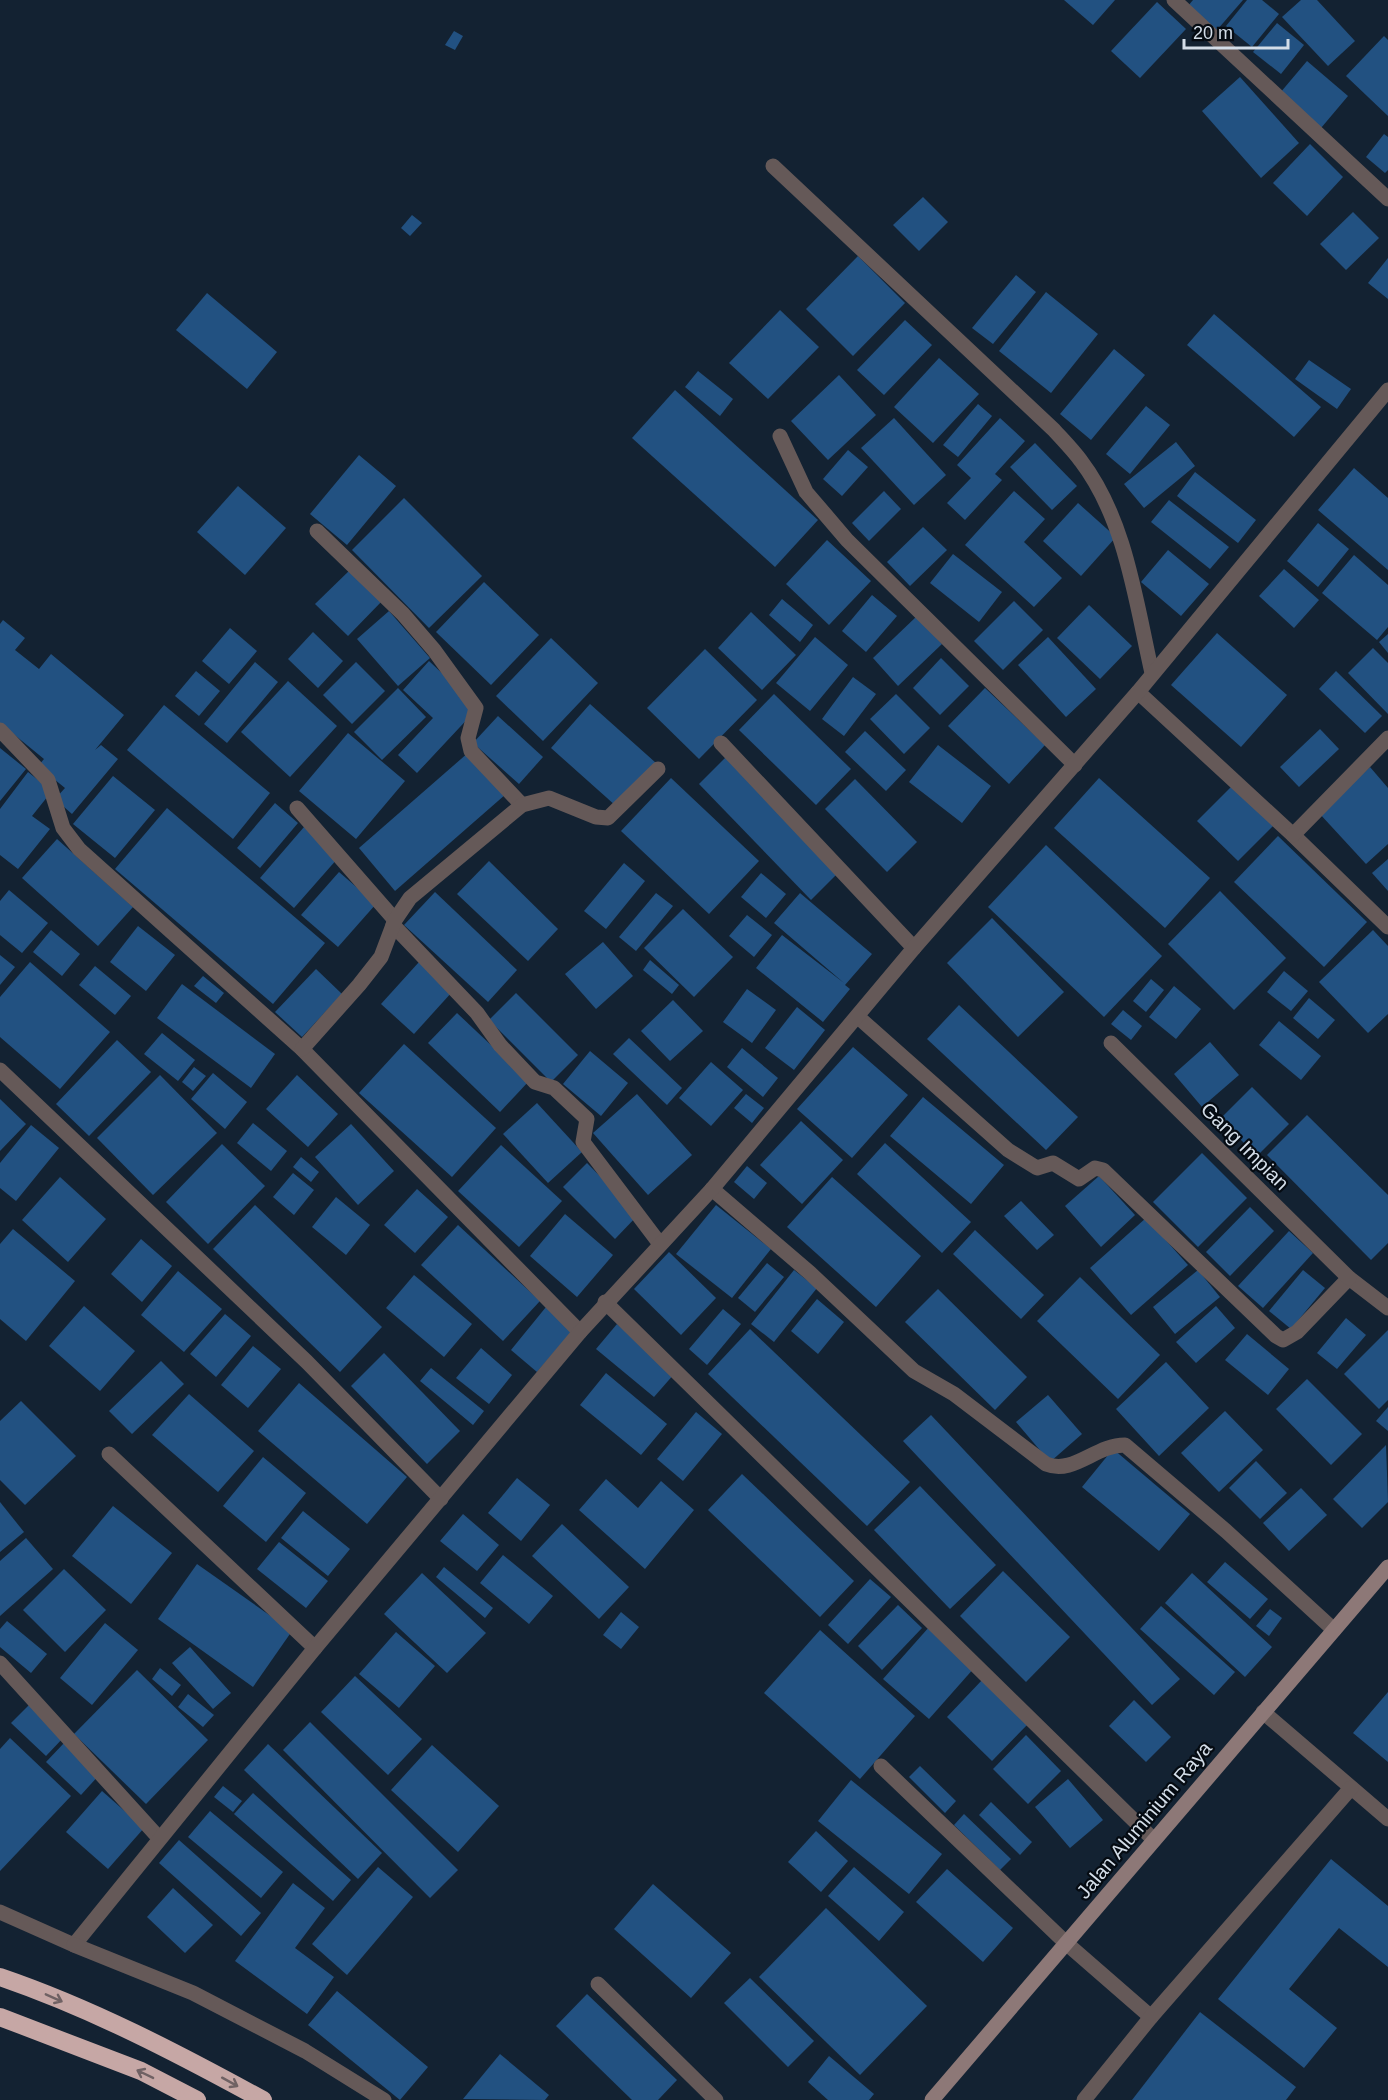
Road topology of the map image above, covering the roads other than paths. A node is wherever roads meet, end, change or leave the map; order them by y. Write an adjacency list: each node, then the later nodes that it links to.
1 (1174, 0): 3 (street)
2 (773, 166): 7 (street)
3 (1388, 199)
4 (1388, 390): 7 (street)
5 (780, 436): 12 (street)
6 (317, 531): 14 (street)
7 (1152, 673): 8 (street)
8 (1138, 692): 12 (street); 16 (street)
9 (0, 730): 22 (street)
10 (1388, 738): 16 (street)
11 (721, 743): 19 (street)
12 (1075, 765): 19 (street)
13 (658, 769): 14 (street)
14 (522, 805): 17 (street)
15 (297, 808): 17 (street)
16 (1293, 835): 18 (street)
17 (394, 923): 22 (street); 25 (street)
18 (1388, 927)
19 (914, 948): 20 (street)
20 (858, 1017): 24 (street); 26 (street)
21 (1111, 1043): 26 (street, Gang Impian)
22 (302, 1049): 29 (street)
23 (0, 1070): 31 (street)
24 (711, 1189): 25 (street); 33 (street)
25 (660, 1244): 27 (street)
26 (1349, 1278): 28 (street, Gang Impian)
27 (605, 1302): 29 (street); 41 (street)
28 (1388, 1308)
29 (580, 1332): 31 (street)
30 (109, 1454): 34 (street)
31 (441, 1499): 34 (street)
32 (1388, 1567): 33 (street, Jalan Aluminium Raya)
33 (1334, 1630): 36 (street, Jalan Aluminium Raya)
34 (315, 1648): 40 (street)
35 (0, 1663): 40 (street)
36 (1263, 1712): 38 (street); 41 (street, Jalan Aluminium Raya)
37 (881, 1766): 43 (street)
38 (1351, 1788): 39 (street); 48 (street)
39 (1388, 1820)
40 (159, 1838): 44 (street)
41 (1154, 1840): 43 (street, Jalan Aluminium Raya)
42 (0, 1912): 44 (street)
43 (1066, 1943): 48 (street); 53 (street, Jalan Aluminium Raya)
44 (74, 1945): 51 (street)
45 (0, 1977): 50 (highway, one-way to 50)
46 (598, 1984): 52 (street)
47 (0, 2017): 49 (highway, one-way to 47)
48 (1151, 2017): 54 (street)
49 (197, 2100)
50 (263, 2100)
51 (384, 2100)
52 (717, 2100)
53 (932, 2100)
54 (1084, 2100)

